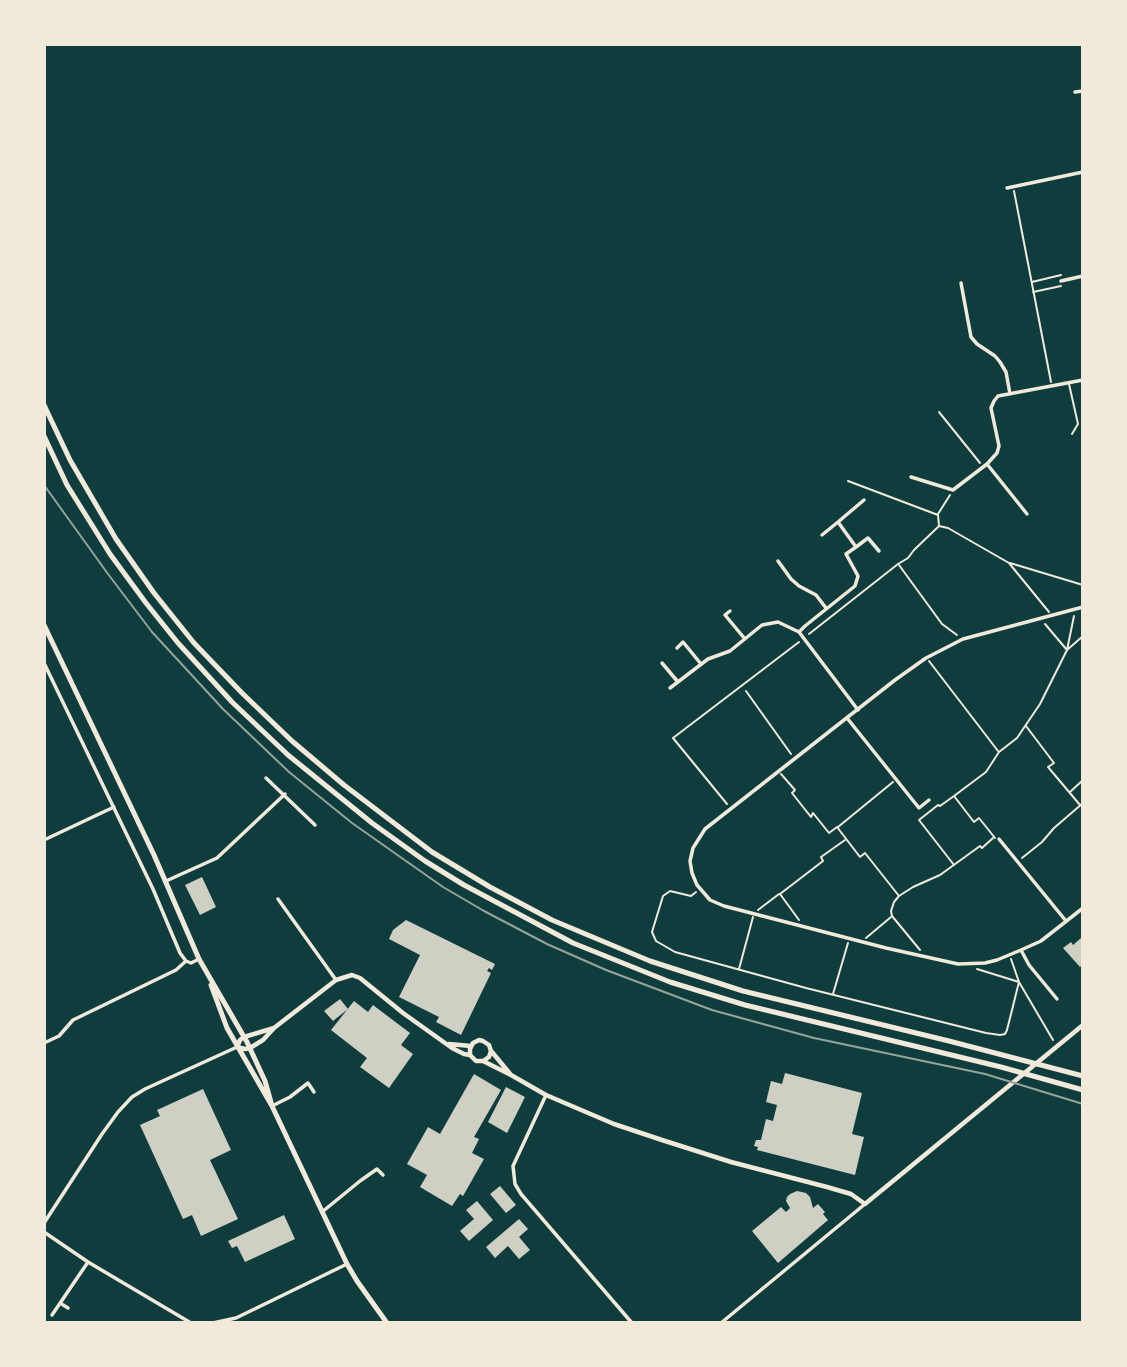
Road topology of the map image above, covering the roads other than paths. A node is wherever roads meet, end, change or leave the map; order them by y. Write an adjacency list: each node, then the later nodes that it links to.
1 (1083, 91): 2 (street)
2 (1074, 92)
3 (1083, 172): 4 (street)
4 (1007, 188)
5 (1083, 276): 7 (street)
6 (961, 284): 10 (street)
7 (1062, 284)
8 (1083, 380): 9 (street)
9 (1069, 383): 10 (street); 12 (lane)
10 (1010, 394): 14 (street)
11 (44, 405): 66 (main road)
12 (1072, 434)
13 (44, 436): 67 (main road)
14 (985, 465): 15 (street); 17 (street)
15 (911, 477)
16 (864, 500): 18 (street)
17 (1027, 514)
18 (838, 522): 19 (street); 20 (street)
19 (822, 535)
20 (856, 547): 21 (street); 24 (street)
21 (879, 551)
22 (778, 561): 24 (street)
23 (1083, 607): 35 (street)
24 (826, 609): 27 (street)
25 (730, 611): 28 (street)
26 (44, 625): 44 (main road)
27 (799, 632): 28 (street); 35 (street)
28 (745, 639): 32 (street)
29 (677, 648): 32 (street)
30 (44, 663): 40 (street)
31 (662, 663): 33 (street)
32 (701, 664): 33 (street)
33 (678, 682): 34 (street)
34 (670, 688)
35 (858, 710): 36 (street)
36 (847, 718): 39 (street); 48 (street)
37 (266, 778): 38 (street)
38 (285, 794): 41 (street); 44 (street)
39 (929, 800)
40 (114, 807): 43 (street); 50 (street)
41 (315, 825)
42 (997, 838): 47 (street)
43 (44, 840)
44 (166, 881): 49 (main road)
45 (278, 899): 52 (street)
46 (1083, 908): 47 (street)
47 (1066, 921): 48 (street)
48 (1021, 950): 53 (street)
49 (199, 959): 50 (street); 51 (main road)
50 (186, 961): 57 (street)
51 (206, 972): 56 (main road); 60 (main road)
52 (336, 980): 55 (street); 58 (street)
53 (1057, 999)
54 (1083, 1025): 72 (street)
55 (274, 1028): 56 (street); 61 (street)
56 (244, 1037): 60 (street); 61 (main road)
57 (44, 1043)
58 (448, 1044): 59 (street); 63 (street)
59 (471, 1046): 62 (street); 63 (street)
60 (237, 1047): 61 (street); 70 (main road); 74 (street)
61 (250, 1048): 70 (main road)
62 (491, 1051): 64 (street); 65 (street)
63 (470, 1055): 64 (street)
64 (483, 1061): 65 (street)
65 (511, 1075): 69 (street)
66 (1083, 1076)
67 (1083, 1090)
68 (314, 1092): 70 (street)
69 (546, 1095): 72 (street); 84 (street)
70 (272, 1106): 73 (main road)
71 (383, 1175): 73 (street)
72 (865, 1204): 85 (street)
73 (322, 1212): 77 (main road)
74 (44, 1223)
75 (44, 1232): 76 (street)
76 (88, 1262): 78 (street); 81 (street)
77 (347, 1264): 82 (street); 83 (main road)
78 (60, 1303): 79 (street); 80 (street)
79 (68, 1308)
80 (52, 1315)
81 (191, 1323)
82 (213, 1323)
83 (387, 1323)
84 (632, 1323)
85 (721, 1323)

